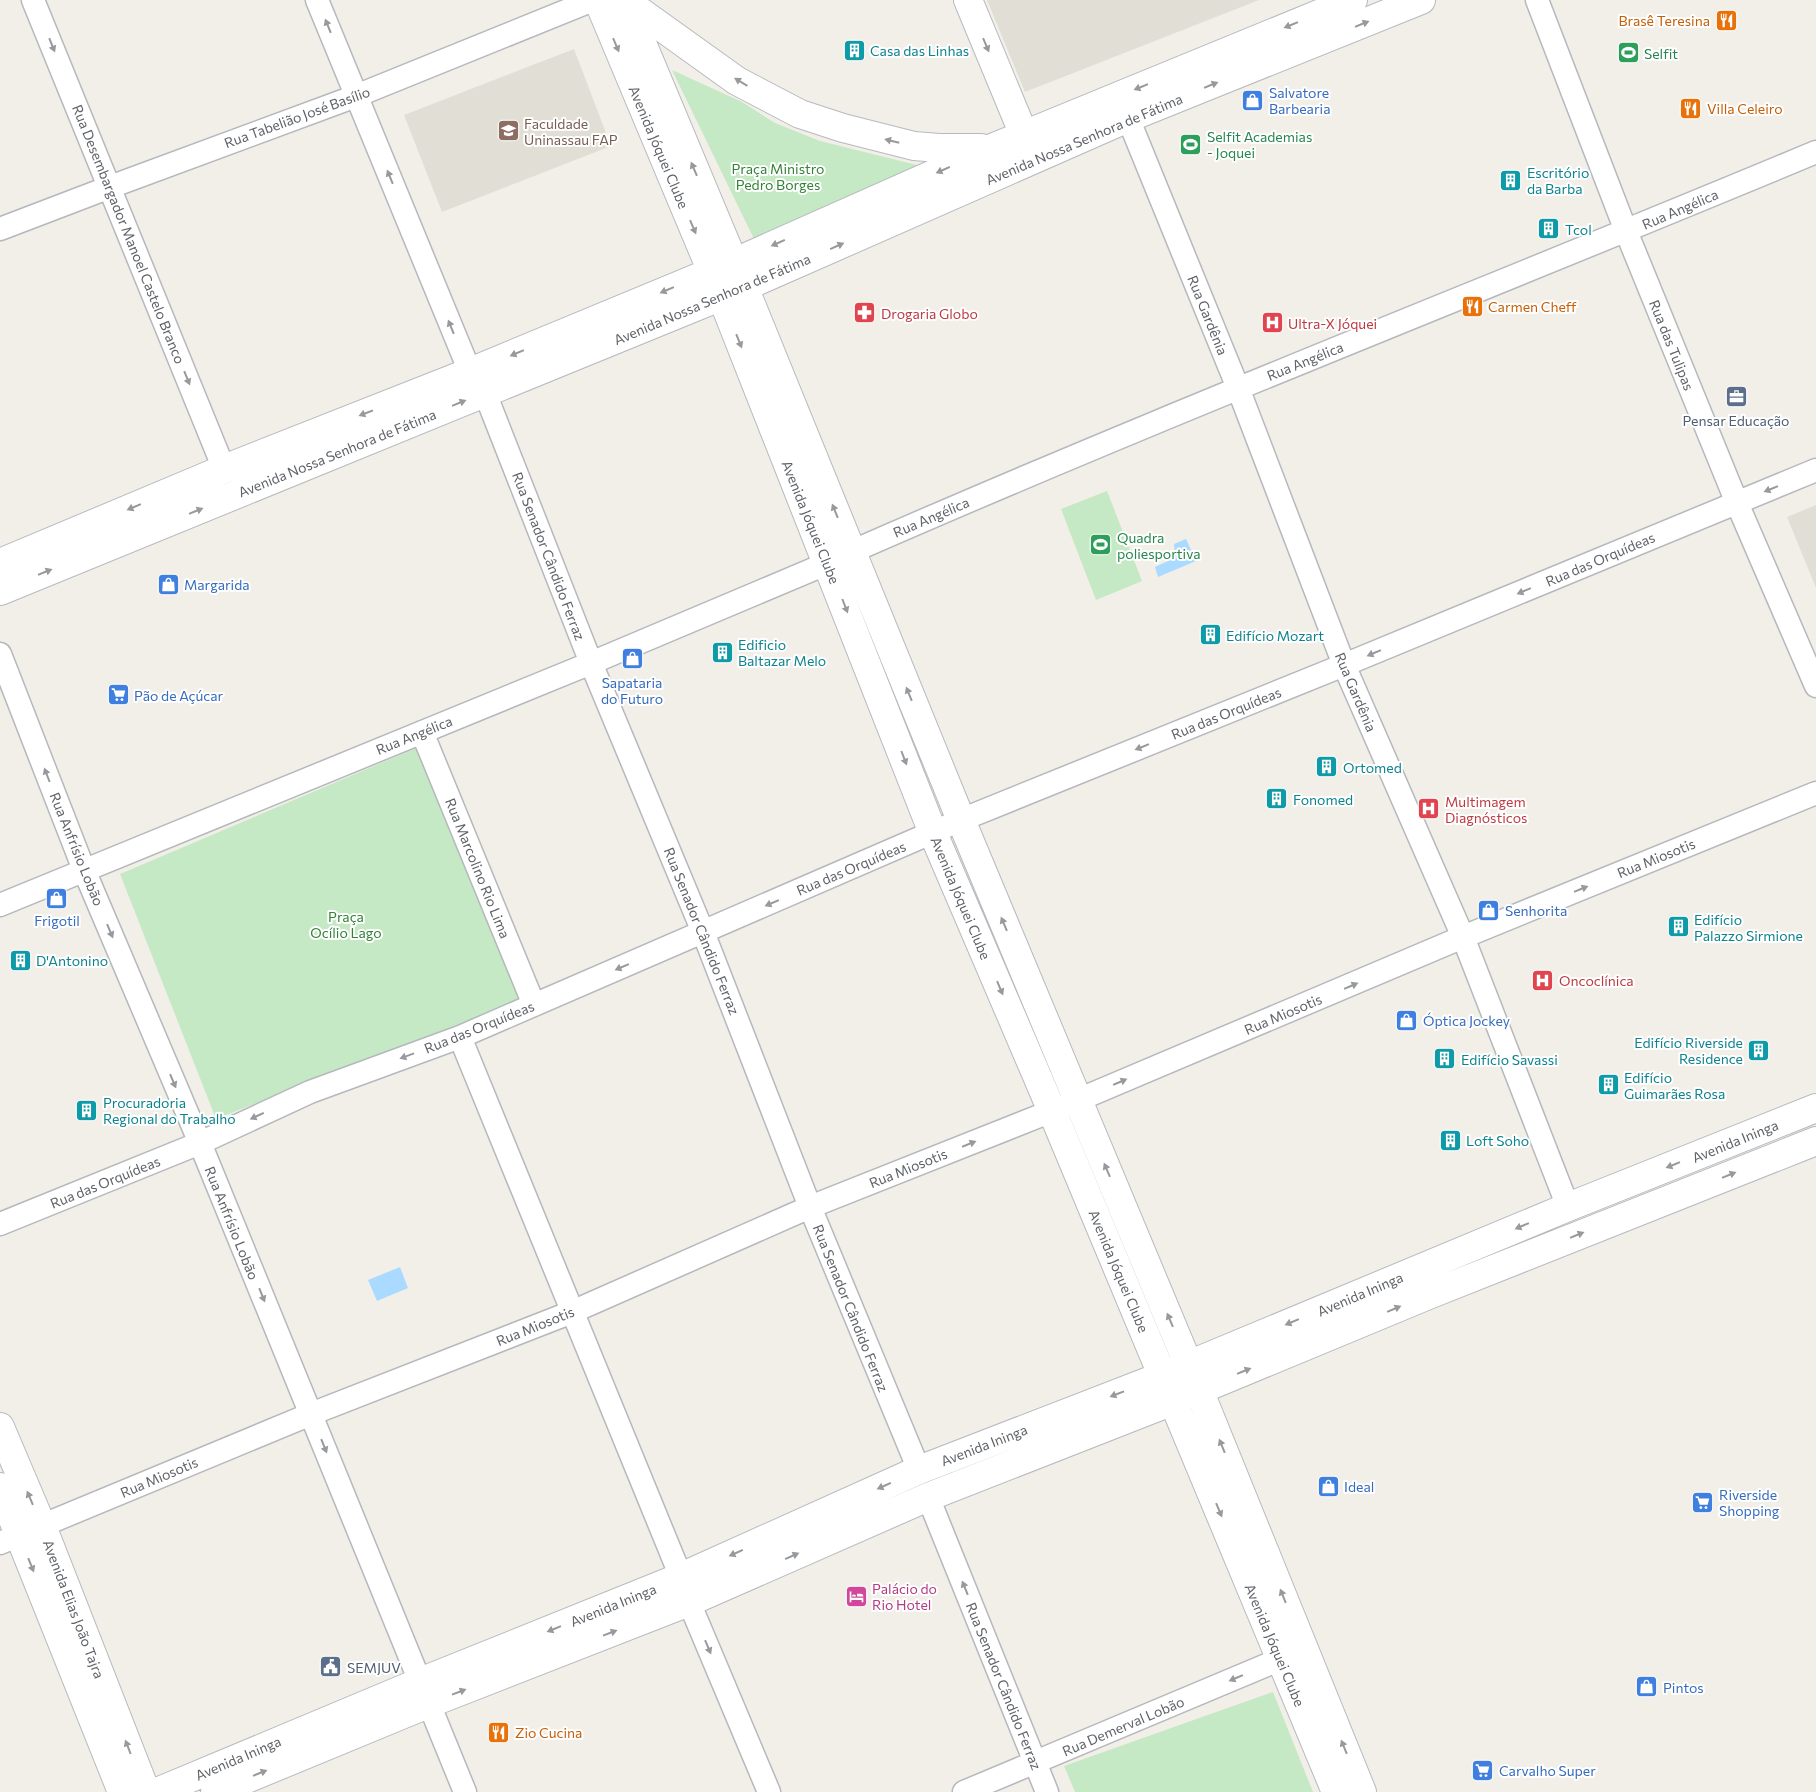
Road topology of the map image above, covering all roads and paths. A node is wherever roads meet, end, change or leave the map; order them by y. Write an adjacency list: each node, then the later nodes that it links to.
1 (34, 0): 15 (street, Rua Desembargador Manoel Castelo Branco, one-way to 15)
2 (317, 0): 10 (street, Rua Senador Cândido Ferraz, one-way to 2)
3 (593, 0): 10 (street, Rua Tabelião José Basílio)
4 (598, 0): 18 (main road, Avenida Jóquei Clube, one-way to 18)
5 (624, 0): 13 (main road, one-way to 5); 18 (main road, Avenida Jóquei Clube, one-way to 5)
6 (968, 0): 12 (main road, one-way to 12)
7 (1353, 0): 12 (main road, Avenida Nossa Senhora de Fátima, one-way to 12)
8 (1421, 0): 11 (main road, Avenida Nossa Senhora de Fátima, one-way to 8)
9 (1537, 0): 17 (street, Rua das Tulipas)
10 (356, 96): 15 (street, Rua Tabelião José Basílio); 19 (street, Rua Senador Cândido Ferraz, one-way to 10)
11 (1128, 118): 18 (main road, Avenida Nossa Senhora de Fátima, one-way to 11); 20 (street, Rua Gardênia)
12 (1024, 135): 13 (main road, Avenida Nossa Senhora de Fátima)
13 (992, 148): 18 (main road, Avenida Nossa Senhora de Fátima, one-way to 18)
14 (1816, 152): 17 (street, Rua Angélica)
15 (110, 187): 16 (street, Rua Tabelião José Basílio); 21 (street, Rua Desembargador Manoel Castelo Branco, one-way to 21)
16 (0, 229)
17 (1626, 231): 20 (street, Rua Angélica); 23 (street, Rua das Tulipas)
18 (728, 279): 19 (main road, Avenida Nossa Senhora de Fátima); 24 (main road, Avenida Jóquei Clube)
19 (478, 382): 21 (main road, Avenida Nossa Senhora de Fátima, one-way to 21); 26 (main road, Avenida Nossa Senhora de Fátima, one-way to 19); 28 (street, Rua Senador Cândido Ferraz)
20 (1238, 388): 24 (street, Rua Angélica); 29 (street, Rua Gardênia)
21 (224, 469): 25 (main road, Avenida Nossa Senhora de Fátima, one-way to 25)
22 (1816, 470): 23 (street, Rua das Orquídeas, one-way to 23)
23 (1737, 503): 29 (street, Rua das Orquídeas, one-way to 29); 30 (street, Rua das Tulipas)
24 (840, 557): 28 (street, Rua Angélica); 33 (main road, Avenida Jóquei Clube, one-way to 24); 34 (main road, Avenida Jóquei Clube, one-way to 34)
25 (0, 563)
26 (0, 591)
27 (0, 654): 35 (street, Rua Anfrísio Lobão, one-way to 27)
28 (592, 663): 31 (street, Rua Angélica); 37 (street, Rua Senador Cândido Ferraz)
29 (1344, 666): 33 (street, Rua das Orquídeas, one-way to 33); 38 (street, Rua Gardênia)
30 (1816, 686)
31 (422, 732): 35 (street, Rua Angélica); 39 (street, Rua Marcolino Rio Lima)
32 (1816, 793): 38 (street, Rua Miosotis, one-way to 32)
33 (961, 820): 34 (street, Rua das Orquídeas); 41 (main road, Avenida Jóquei Clube, one-way to 33)
34 (933, 832): 37 (street, Rua das Orquídeas, one-way to 37); 43 (main road, Avenida Jóquei Clube, one-way to 43)
35 (84, 870): 36 (street, Rua Angélica); 45 (street, Rua Anfrísio Lobão, one-way to 45)
36 (0, 905)
37 (703, 932): 39 (street, Rua das Orquídeas, one-way to 39); 46 (street, Rua Senador Cândido Ferraz)
38 (1463, 937): 41 (street, Rua Miosotis, one-way to 38); 47 (street, Rua Gardênia)
39 (534, 1005): 40 (street, Rua das Orquídeas)
40 (460, 1037): 45 (street, Rua das Orquídeas, one-way to 45); 49 (street)
41 (1078, 1099): 43 (street, Rua Miosotis); 50 (main road, Avenida Jóquei Clube, one-way to 41)
42 (1816, 1108): 47 (main road, Avenida Ininga, one-way to 47)
43 (1052, 1111): 46 (street, Rua Miosotis, one-way to 43); 51 (main road, Avenida Jóquei Clube)
44 (1816, 1141): 52 (main road, Avenida Ininga, one-way to 44)
45 (200, 1143): 48 (street, Rua das Orquídeas); 54 (street, Rua Anfrísio Lobão, one-way to 54)
46 (810, 1207): 49 (street, Rua Miosotis); 56 (street, Rua Senador Cândido Ferraz)
47 (1568, 1207): 50 (main road, Avenida Ininga, one-way to 50)
48 (0, 1224)
49 (572, 1312): 54 (street, Rua Miosotis); 60 (street)
50 (1188, 1365): 51 (main road, Avenida Ininga); 52 (main road, Avenida Jóquei Clube)
51 (1162, 1376): 53 (main road, Avenida Jóquei Clube); 56 (main road, Avenida Ininga, one-way to 56)
52 (1199, 1390): 53 (main road, Avenida Ininga); 73 (main road, Avenida Jóquei Clube, one-way to 52)
53 (1173, 1401): 58 (main road, Avenida Ininga); 61 (main road, Avenida Jóquei Clube, one-way to 61)
54 (311, 1414): 59 (street, Rua Miosotis); 62 (street, Rua Anfrísio Lobão, one-way to 62)
55 (0, 1427): 59 (main road, Avenida Elias João Tajra, one-way to 55)
56 (919, 1470): 60 (main road, Avenida Ininga, one-way to 60)
57 (0, 1487): 59 (main road, Avenida Elias João Tajra)
58 (928, 1497): 60 (main road, Avenida Ininga, one-way to 58); 63 (street, Rua Senador Cândido Ferraz, one-way to 58)
59 (21, 1535): 64 (main road, Avenida Elias João Tajra, one-way to 64); 65 (main road, Avenida Elias João Tajra, one-way to 59)
60 (685, 1589): 62 (main road, Avenida Ininga); 69 (street, one-way to 69)
61 (1281, 1659): 63 (street, Rua Demerval Lobão, one-way to 63); 72 (main road, Avenida Jóquei Clube)
62 (424, 1693): 66 (main road, Avenida Ininga); 67 (main road, Avenida Ininga, one-way to 62); 68 (street, Rua Anfrísio Lobão)
63 (1035, 1763): 70 (street, Rua Demerval Lobão); 71 (street, Rua Senador Cândido Ferraz)
64 (122, 1792)
65 (146, 1792)
66 (158, 1792)
67 (215, 1792)
68 (466, 1792)
69 (769, 1792)
70 (964, 1792)
71 (1047, 1792)
72 (1336, 1792)
73 (1362, 1792)

